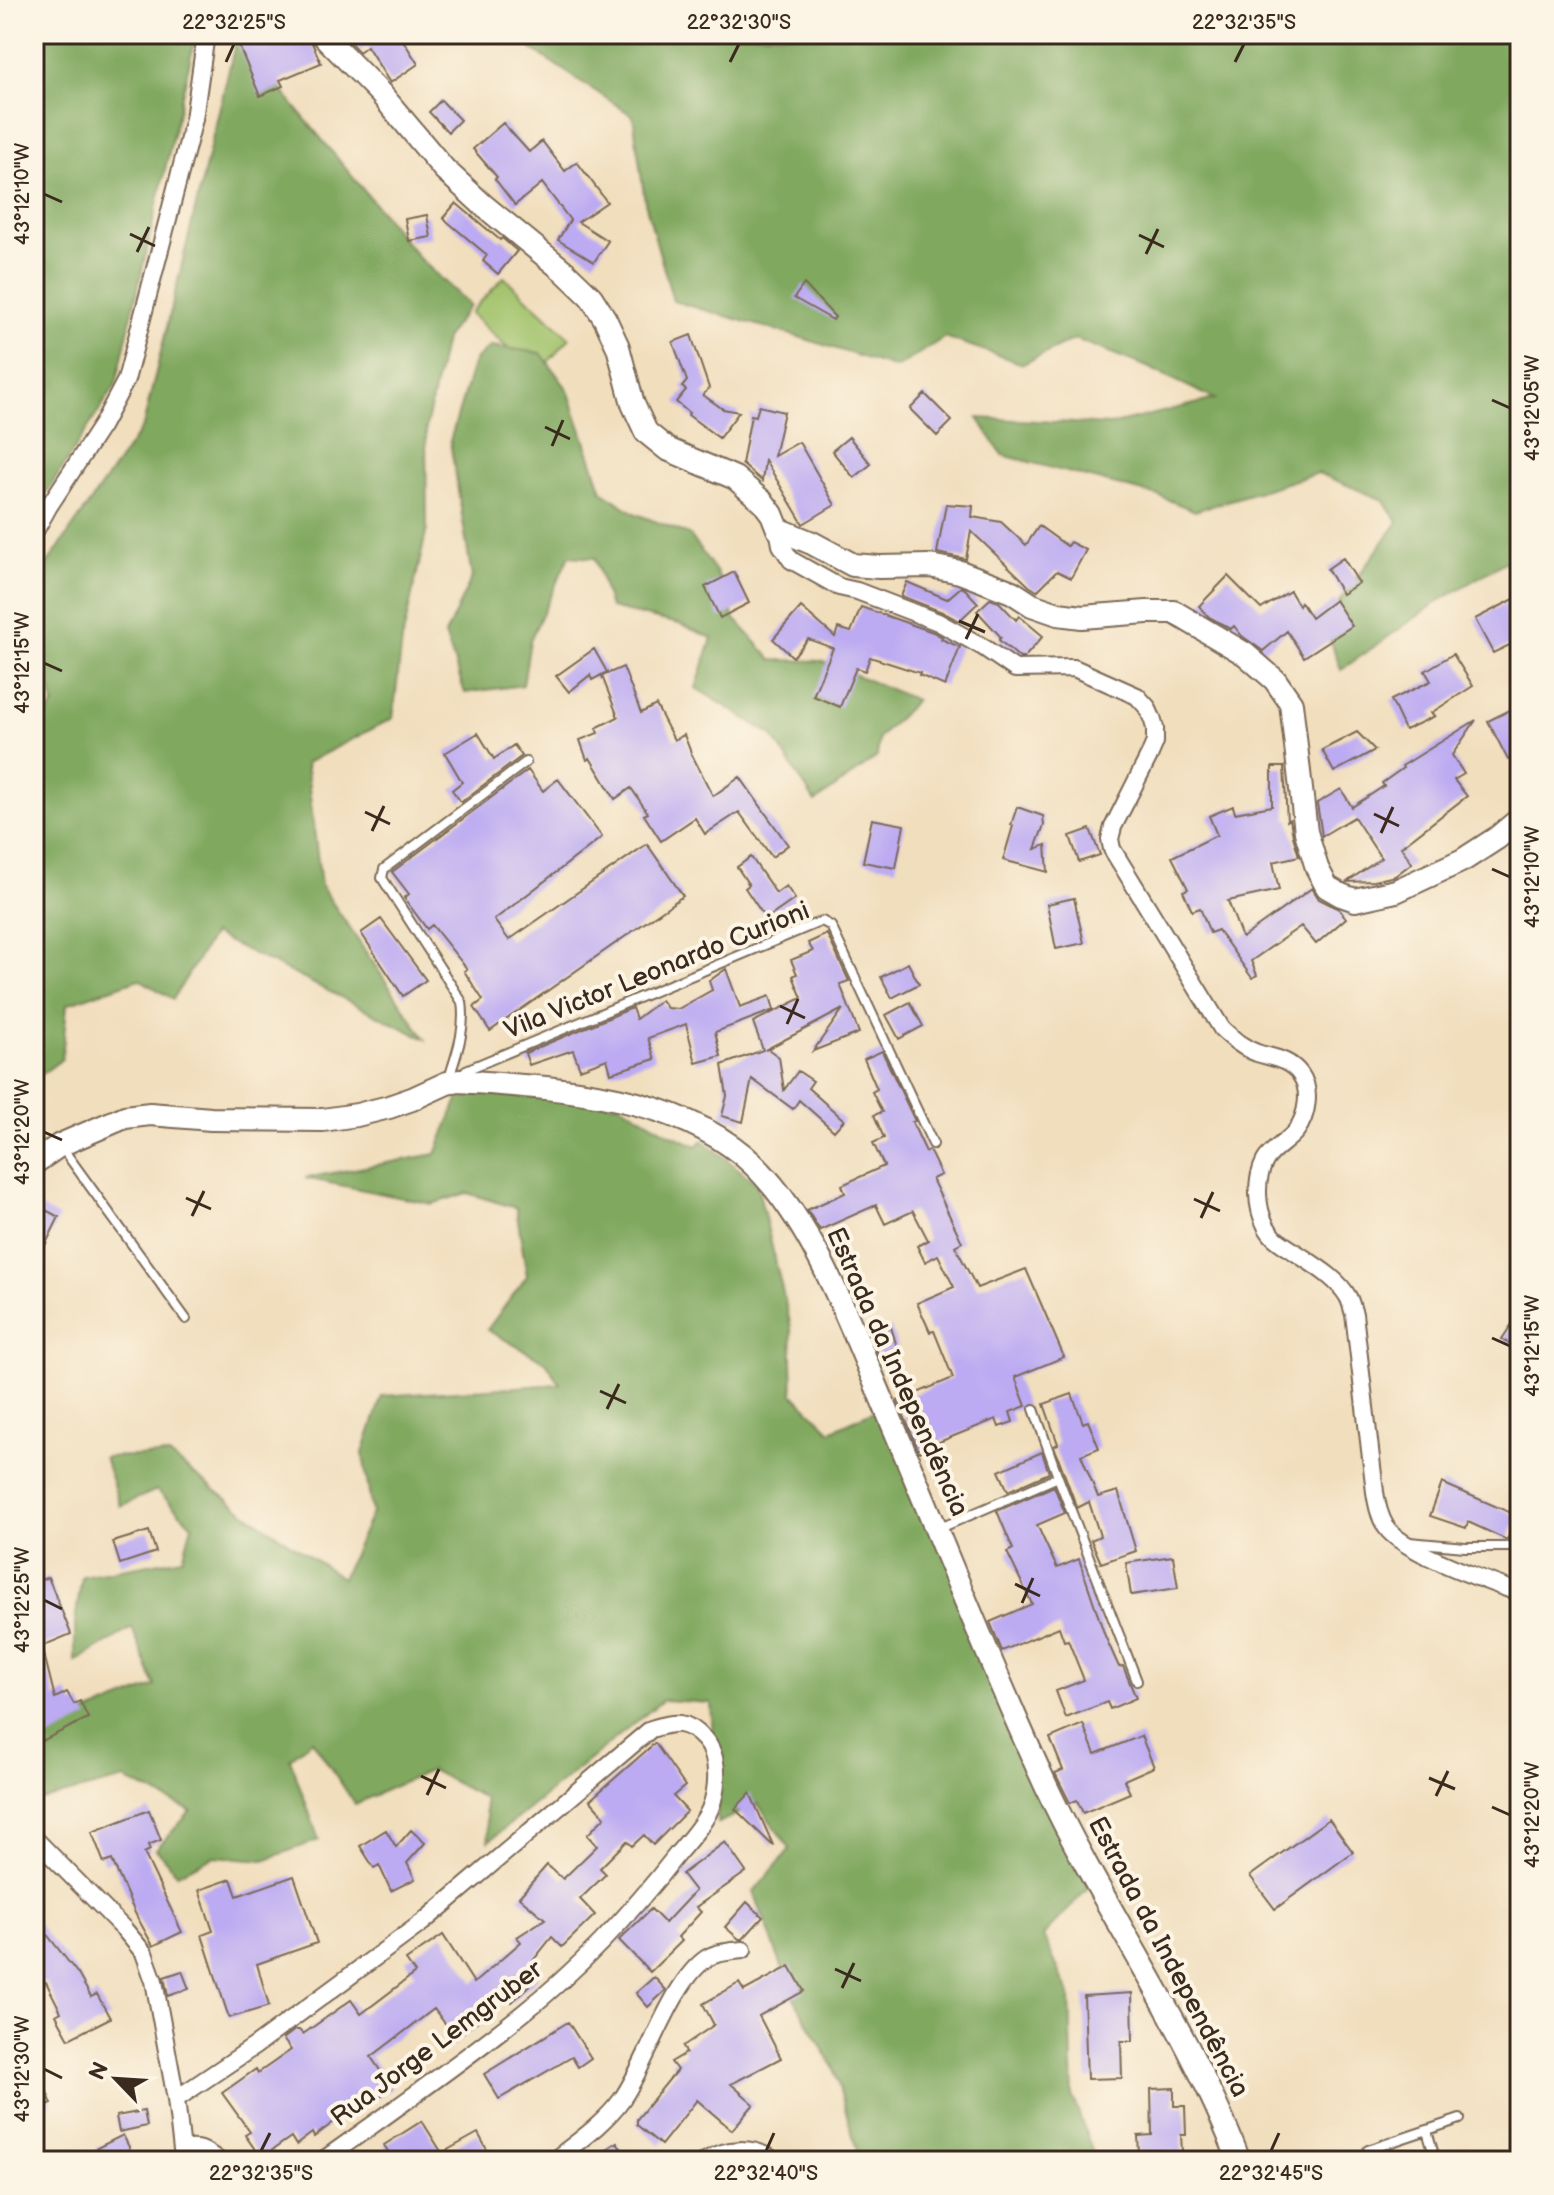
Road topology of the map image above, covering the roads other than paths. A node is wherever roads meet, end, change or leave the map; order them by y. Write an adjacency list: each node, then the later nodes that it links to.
1 (206, 34): 4 (street)
2 (322, 34): 3 (street)
3 (778, 529): 6 (street); 15 (street)
4 (34, 533)
5 (526, 762): 7 (lane)
6 (1520, 822)
7 (453, 1082): 8 (lane, Vila Victor Leonardo Curioni); 9 (street, Estrada da Independência); 14 (street, Estrada da Independência)
8 (933, 1144)
9 (60, 1145): 10 (street, Estrada da Independência); 11 (lane)
10 (34, 1163)
11 (186, 1319)
12 (1034, 1409): 13 (lane)
13 (1058, 1477): 14 (lane); 18 (lane)
14 (938, 1529): 31 (street, Estrada da Independência)
15 (1401, 1541): 16 (lane); 17 (street)
16 (1520, 1547)
17 (1520, 1593)
18 (1137, 1681)
19 (34, 1838): 21 (street)
20 (743, 1950): 28 (street)
21 (176, 2099): 25 (street); 27 (street, Rua Jorge Lemgruber)
22 (1460, 2119): 23 (lane)
23 (1427, 2131): 24 (lane); 32 (lane)
24 (1368, 2150)
25 (184, 2156): 26 (street)
26 (219, 2161)
27 (322, 2161)
28 (553, 2161)
29 (705, 2161): 30 (street)
30 (775, 2161)
31 (1239, 2161)
32 (1436, 2161)

